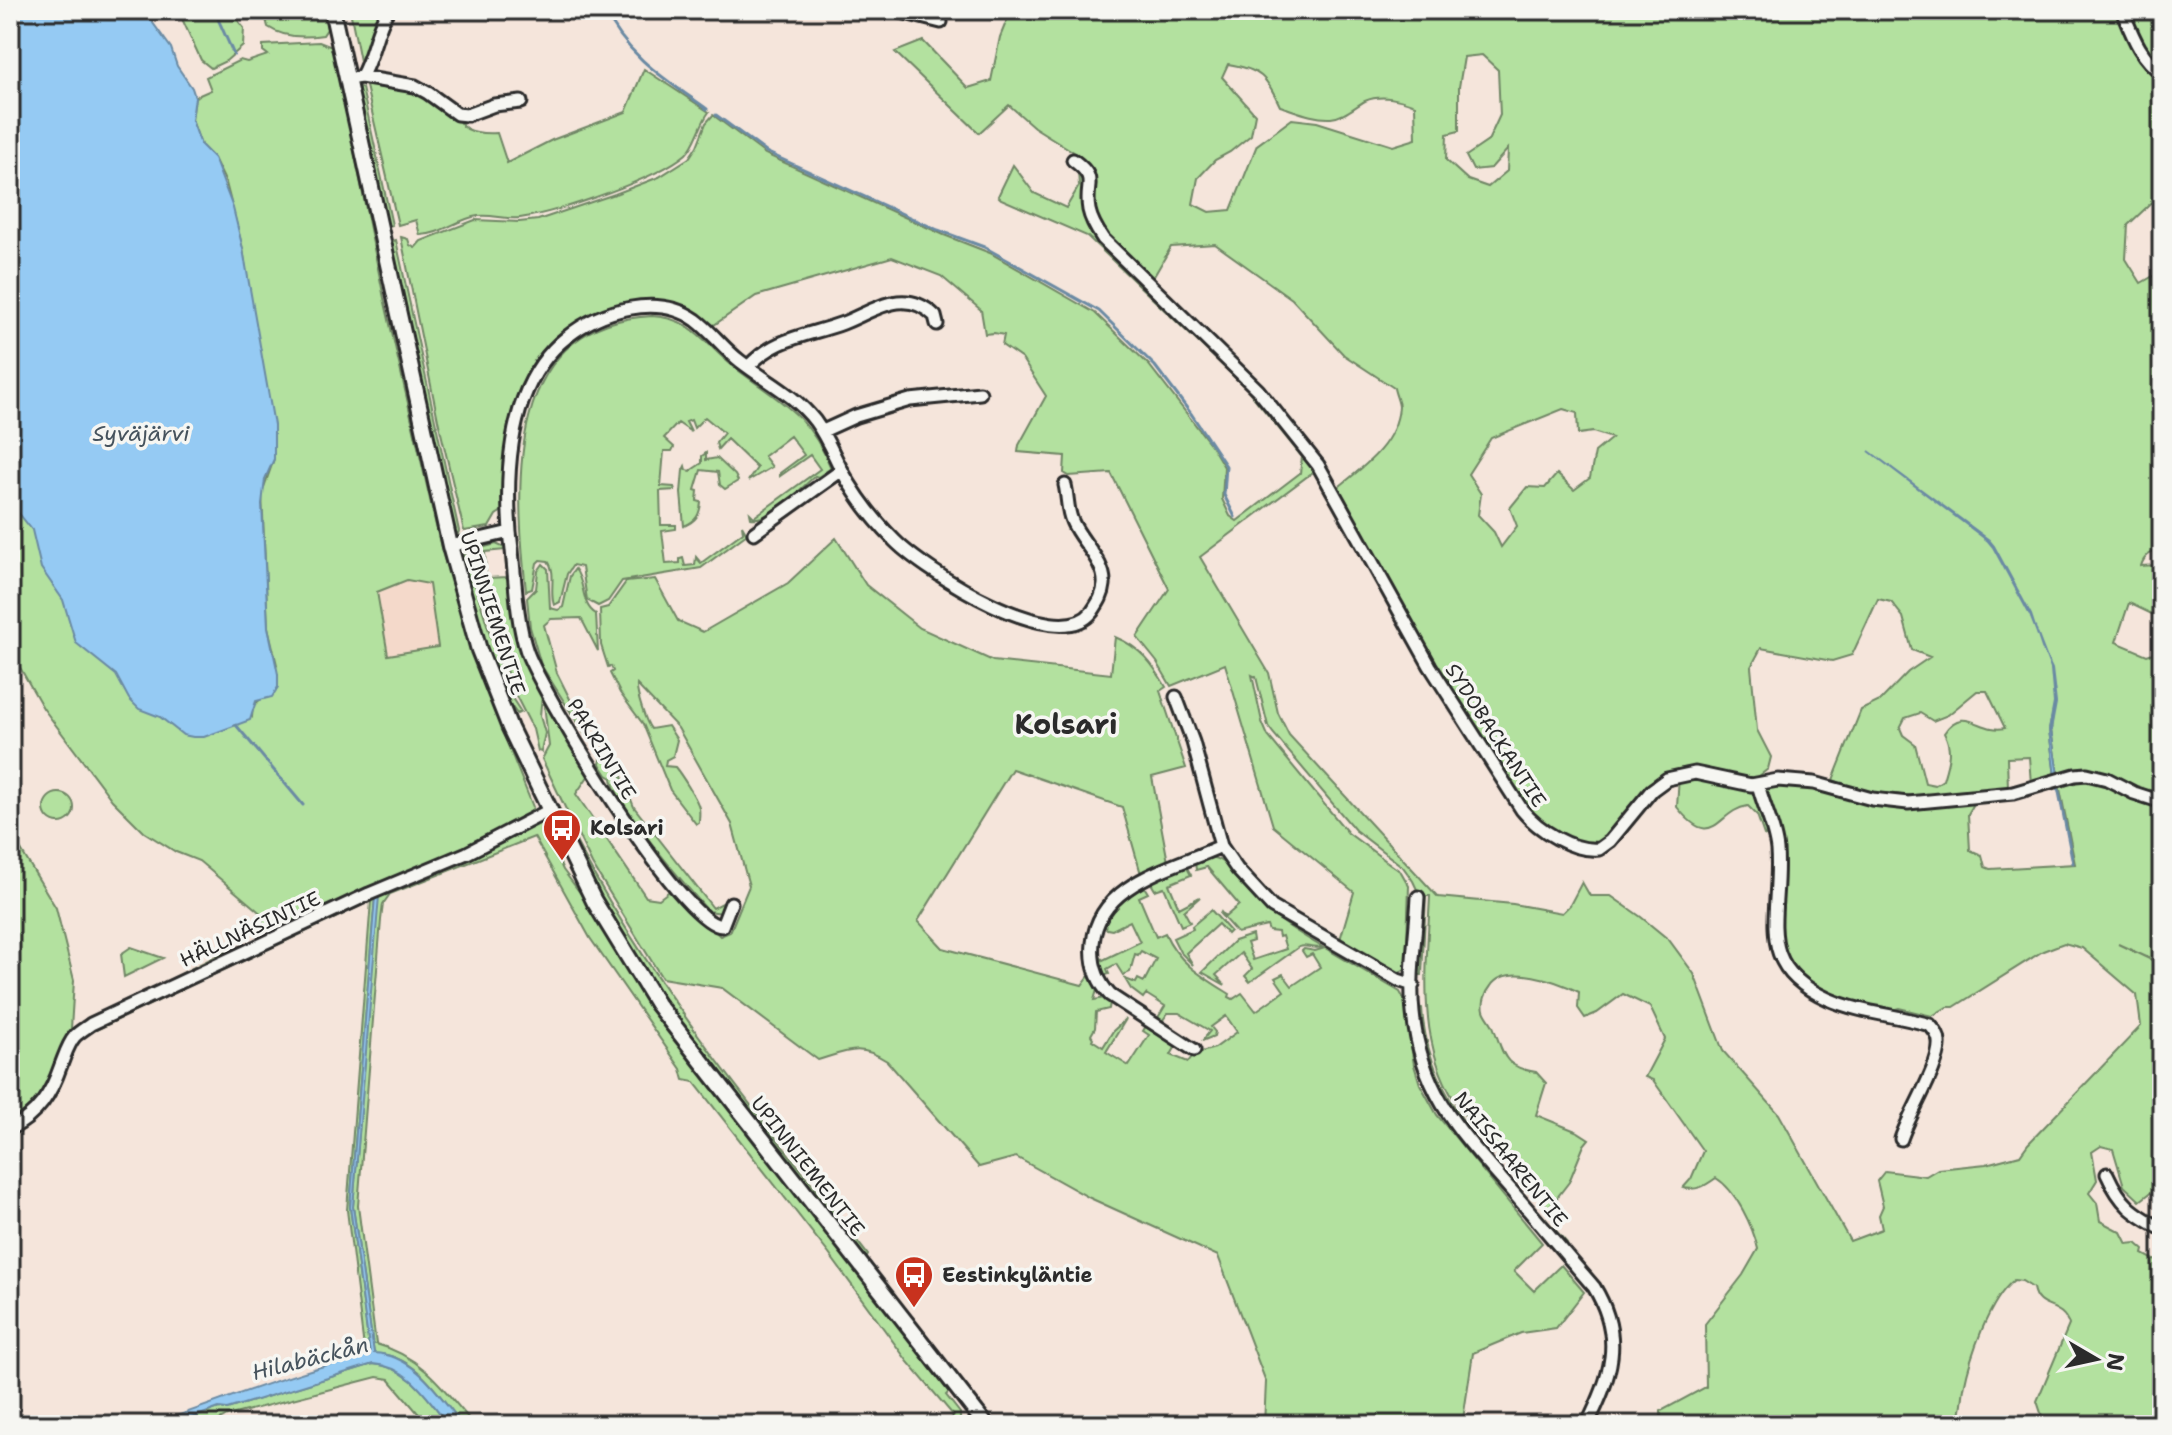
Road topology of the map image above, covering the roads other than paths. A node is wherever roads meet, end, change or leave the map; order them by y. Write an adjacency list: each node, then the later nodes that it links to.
1 (332, 10): 7 (main road, UPINNIEMENTIE)
2 (388, 10): 7 (street)
3 (893, 10): 5 (street)
4 (2122, 10): 6 (street)
5 (941, 22)
6 (2162, 73)
7 (354, 78): 8 (street); 18 (main road, UPINNIEMENTIE)
8 (521, 102)
9 (1073, 160): 20 (street, SYDOBACKANTIE)
10 (937, 324): 11 (street)
11 (748, 367): 13 (street); 16 (street)
12 (980, 393): 13 (street)
13 (823, 431): 14 (street)
14 (842, 470): 15 (street); 17 (street)
15 (1065, 485)
16 (510, 532): 18 (street); 25 (street, PAKRINTIE)
17 (754, 533)
18 (450, 546): 22 (main road, UPINNIEMENTIE)
19 (1176, 697): 23 (street)
20 (1758, 784): 21 (street, SYDOBACKANTIE); 29 (street)
21 (2162, 802)
22 (550, 810): 28 (street, HÄLLNÄSINTIE); 32 (main road, UPINNIEMENTIE)
23 (1221, 846): 26 (street); 27 (street)
24 (1418, 897): 26 (street, NAISSAARENTIE)
25 (731, 903)
26 (1413, 985): 33 (street, NAISSAARENTIE)
27 (1194, 1050)
28 (10, 1129)
29 (1901, 1139)
30 (2107, 1174): 31 (street)
31 (2162, 1229)
32 (980, 1423)
33 (1587, 1425)

